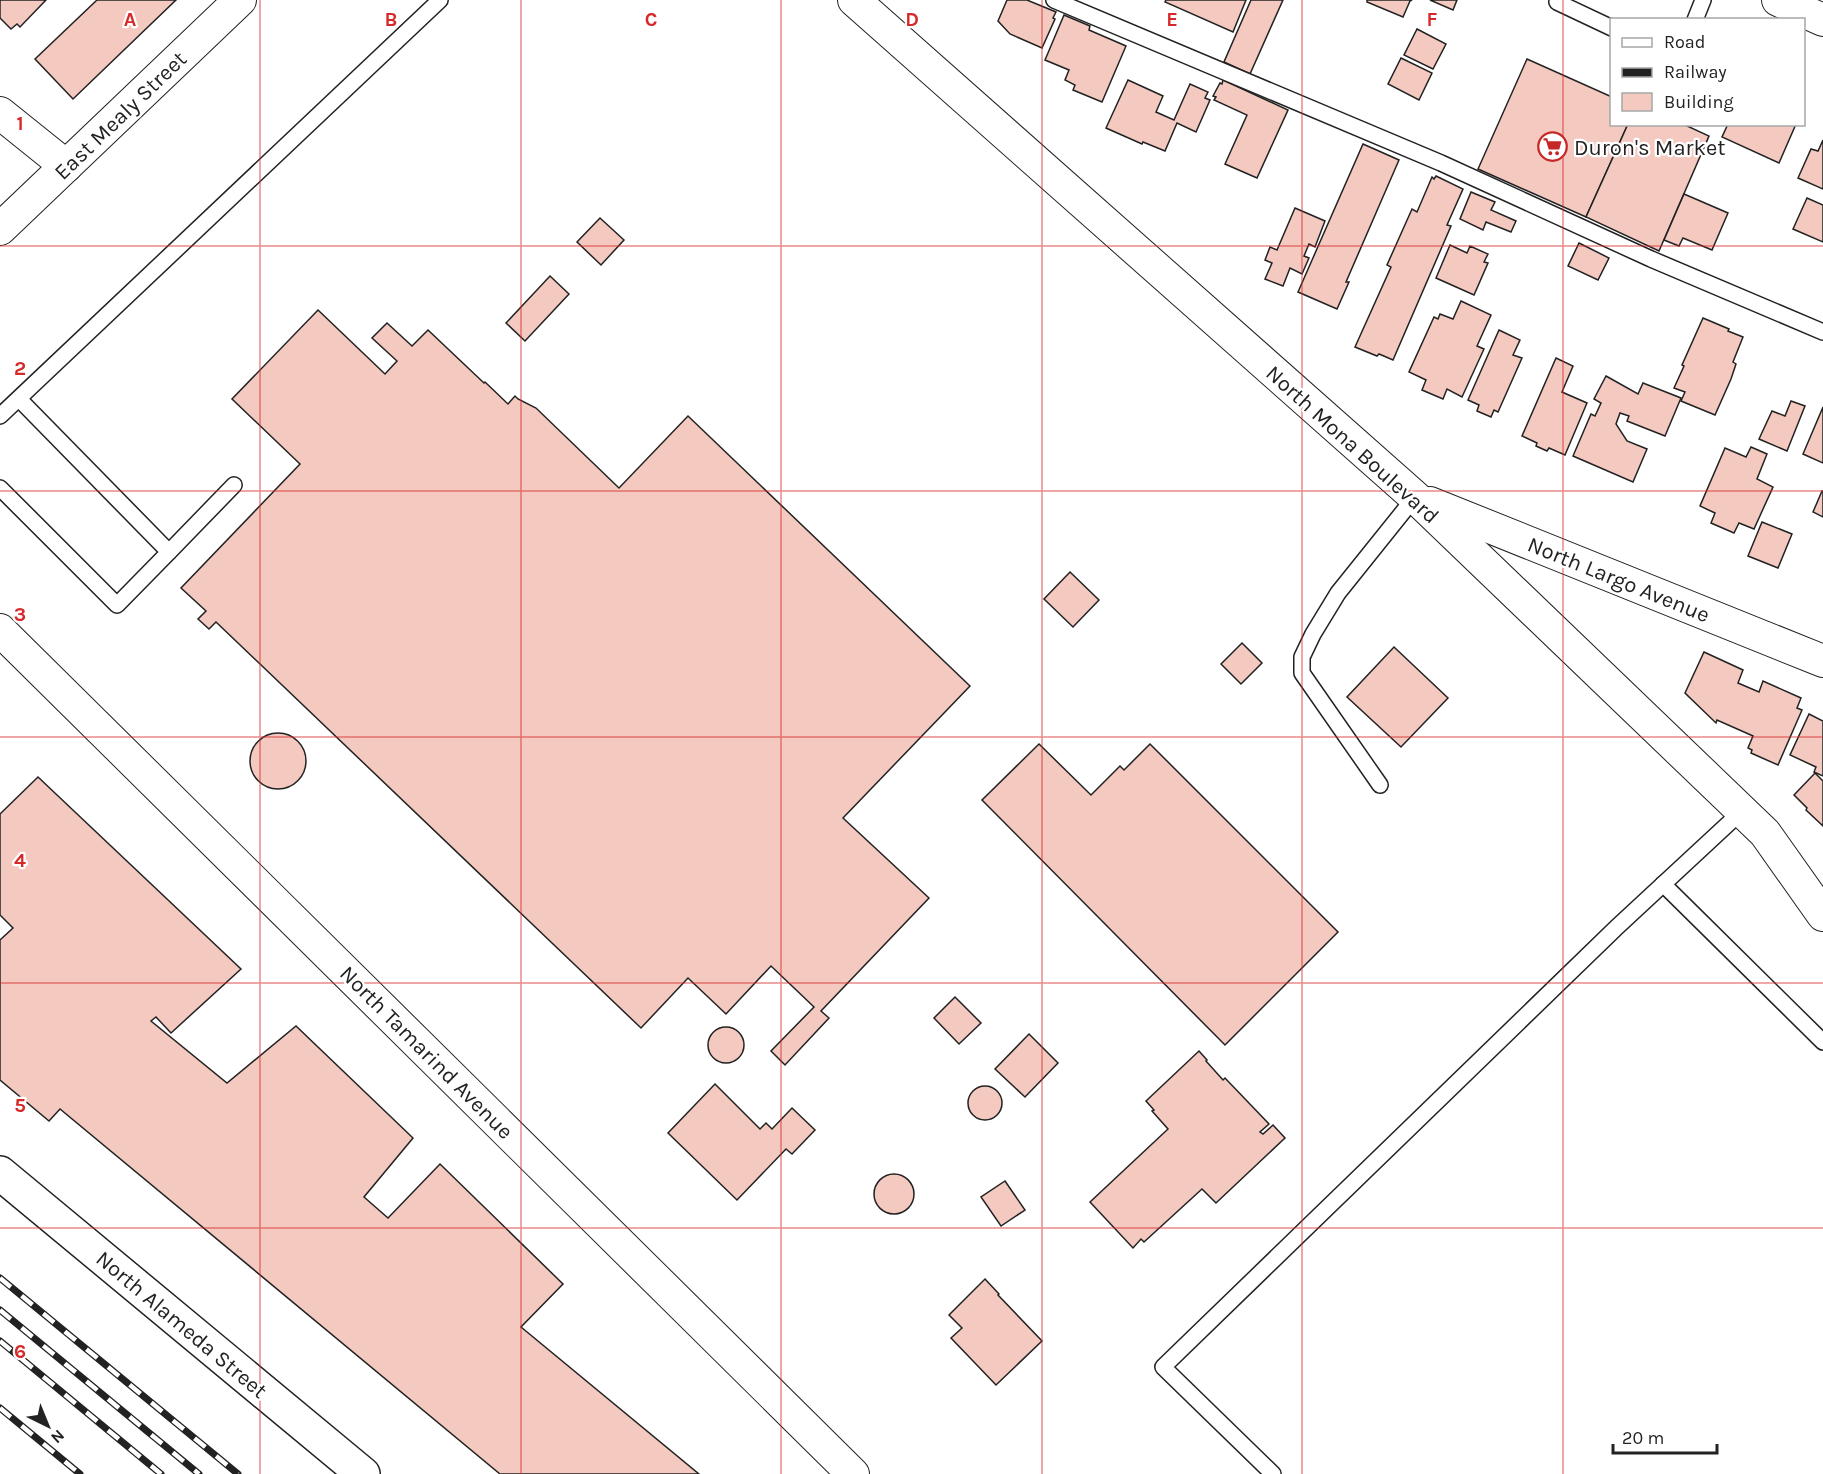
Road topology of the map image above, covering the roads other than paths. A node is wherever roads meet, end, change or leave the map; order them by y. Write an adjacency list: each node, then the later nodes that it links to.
1 (240, 0): 12 (street, East Mealy Street)
2 (440, 0): 15 (lane)
3 (855, 0): 19 (street, North Mona Boulevard)
4 (1054, 0): 14 (lane)
5 (1558, 0): 10 (lane)
6 (1703, 0): 8 (lane)
7 (1778, 0): 9 (street)
8 (1696, 18)
9 (1823, 20)
10 (1610, 28)
11 (0, 113): 12 (street)
12 (66, 166): 13 (street, East Mealy Street)
13 (0, 230)
14 (1823, 332)
15 (19, 399): 16 (lane); 20 (lane)
16 (0, 416)
17 (234, 485): 20 (lane)
18 (0, 488): 20 (lane)
19 (1415, 497): 22 (street, North Largo Avenue); 23 (lane); 24 (street, North Mona Boulevard)
20 (169, 552)
21 (0, 630): 30 (street, North Tamarind Avenue)
22 (1823, 661)
23 (1380, 785)
24 (1742, 811): 25 (lane); 26 (street, North Mona Boulevard)
25 (1663, 884): 27 (lane); 31 (lane)
26 (1823, 915)
27 (1823, 1042)
28 (0, 1173): 29 (main road, North Alameda Street)
29 (363, 1474)
30 (853, 1474)
31 (1273, 1474)

